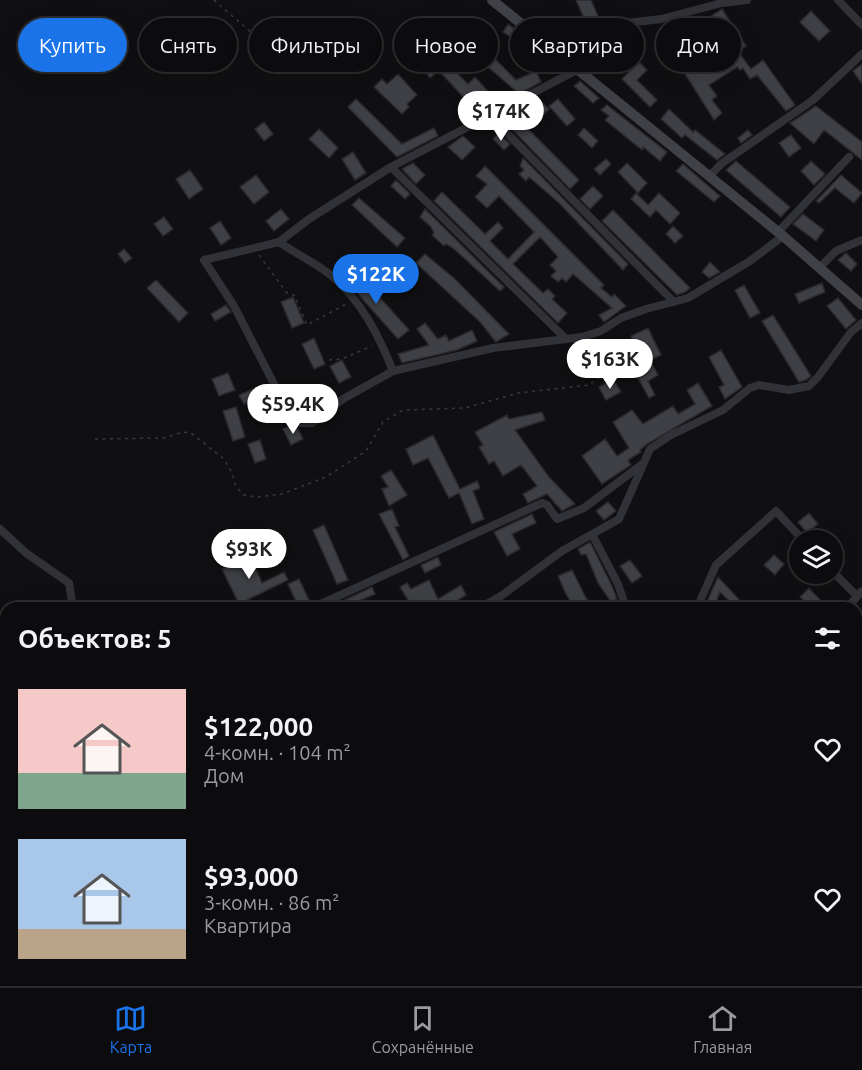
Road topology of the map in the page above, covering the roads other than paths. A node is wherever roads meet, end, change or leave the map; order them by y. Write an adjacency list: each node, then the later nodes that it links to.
1 (492, 0): 5 (street)
2 (747, 0): 4 (street)
3 (838, 0): 7 (street)
4 (721, 1): 6 (street)
5 (514, 18)
6 (644, 21)
7 (862, 25)
8 (862, 54): 14 (street)
9 (573, 72): 11 (street)
10 (579, 72): 14 (street)
11 (490, 116): 13 (street); 19 (street)
12 (849, 157): 15 (street)
13 (391, 167): 17 (street); 22 (street)
14 (709, 177): 15 (street)
15 (781, 234): 18 (street); 19 (street)
16 (862, 240): 18 (street)
17 (279, 242): 23 (street); 23 (street)
18 (819, 268): 20 (street)
19 (674, 302): 22 (street)
20 (862, 306)
21 (862, 323): 24 (street)
22 (566, 339): 23 (street)
23 (393, 371)
24 (642, 464): 27 (street); 31 (street)
25 (0, 529): 30 (street)
26 (794, 530): 34 (street)
27 (592, 536): 32 (street); 33 (street)
28 (843, 580): 29 (street)
29 (860, 594)
30 (72, 602)
31 (325, 602)
32 (490, 602)
33 (624, 602)
34 (700, 602)

